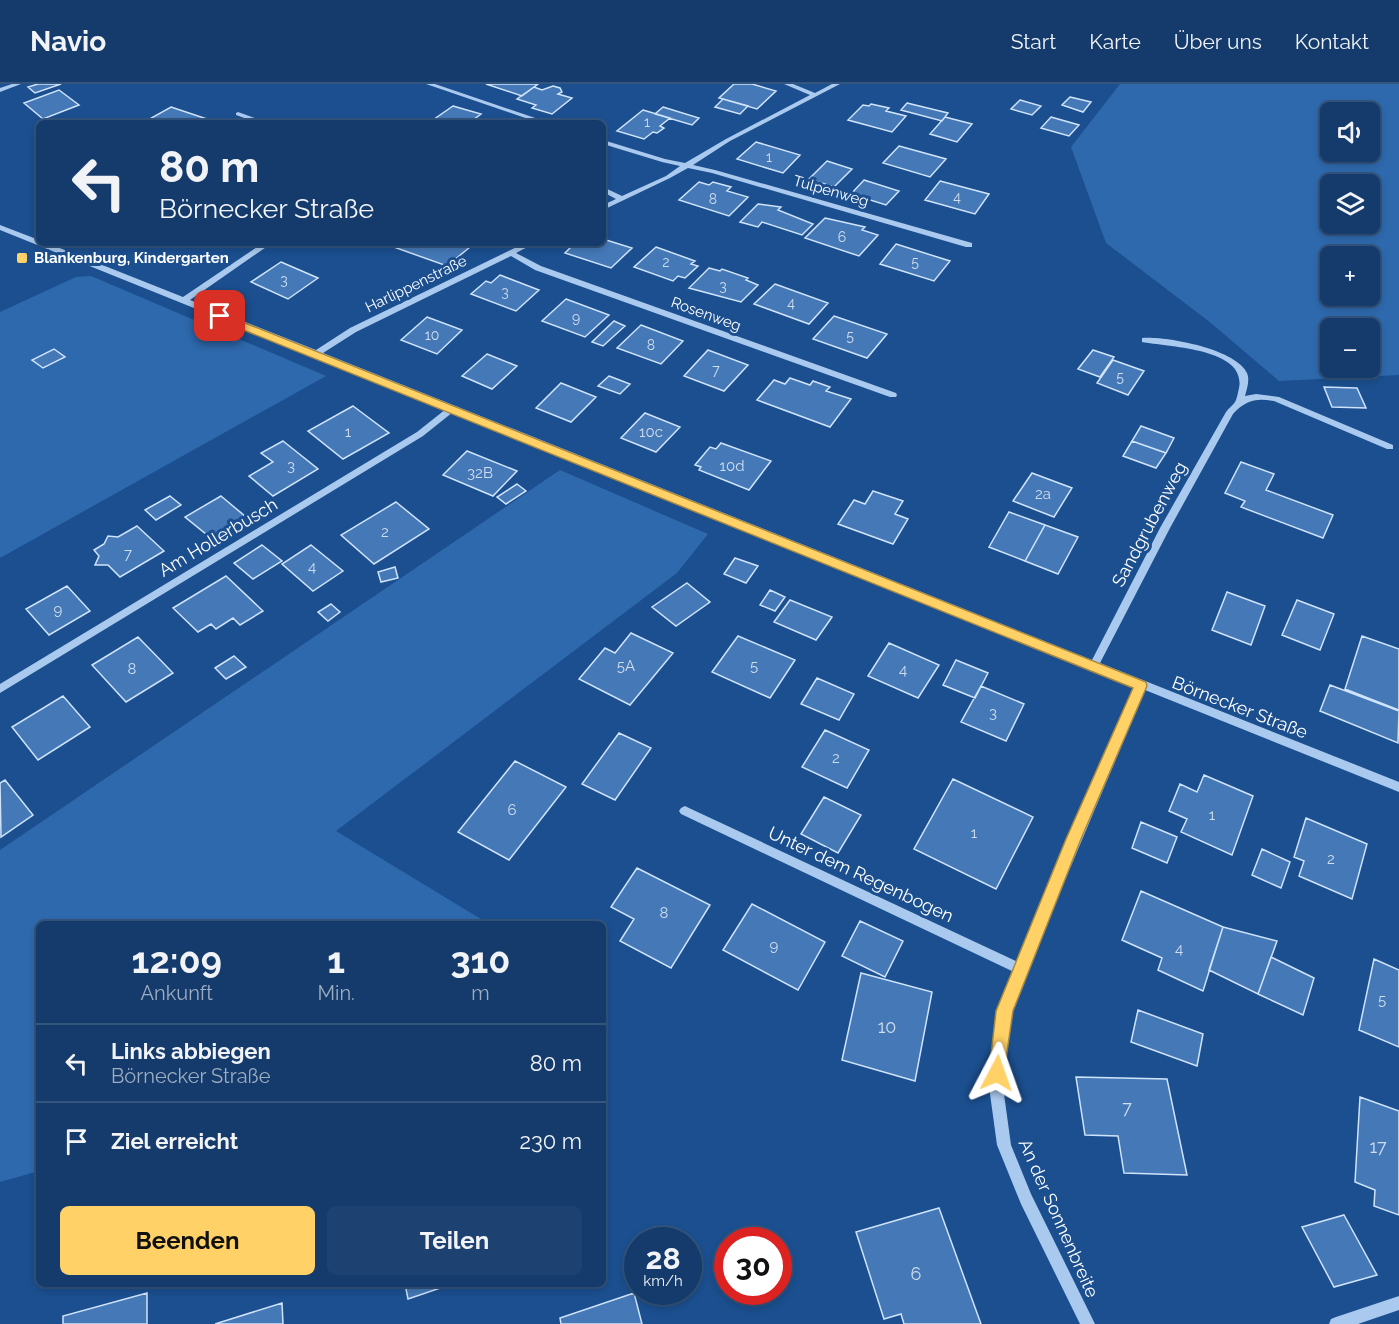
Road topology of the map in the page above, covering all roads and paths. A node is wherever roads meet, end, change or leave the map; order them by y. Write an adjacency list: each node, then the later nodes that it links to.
1 (18, 84): 5 (street)
2 (429, 84): 9 (street)
3 (787, 84): 6 (street)
4 (837, 84): 6 (street)
5 (0, 90)
6 (816, 94): 11 (street)
7 (238, 114): 8 (street)
8 (255, 120)
9 (538, 120)
10 (606, 143): 11 (street, Tulpenweg)
11 (686, 166): 13 (street); 17 (street, Tulpenweg)
12 (606, 191): 13 (street)
13 (622, 199): 14 (street)
14 (606, 207)
15 (0, 227): 16 (street, Börnecker Straße)
16 (36, 242)
17 (969, 245)
18 (47, 246): 22 (street, Börnecker Straße)
19 (264, 246): 22 (street)
20 (525, 246): 21 (street, Harlippenstraße)
21 (511, 253): 24 (street, Harlippenstraße); 25 (street, Rosenweg)
22 (183, 301): 24 (street, Börnecker Straße)
23 (1145, 340): 26 (street)
24 (315, 355): 27 (street, Börnecker Straße)
25 (893, 395)
26 (1240, 400): 28 (street); 29 (street, Sandgrubenweg)
27 (451, 410): 29 (street, Börnecker Straße); 31 (street, Am Hollerbusch)
28 (1390, 447)
29 (1093, 667): 30 (street, Börnecker Straße)
30 (1141, 686): 32 (street, Börnecker Straße); 34 (street, An der Sonnenbreite)
31 (0, 689)
32 (1399, 788)
33 (685, 811): 34 (street, Unter dem Regenbogen)
34 (1021, 969): 36 (street, An der Sonnenbreite)
35 (1399, 1303): 37 (street)
36 (1088, 1324)
37 (1336, 1324)

